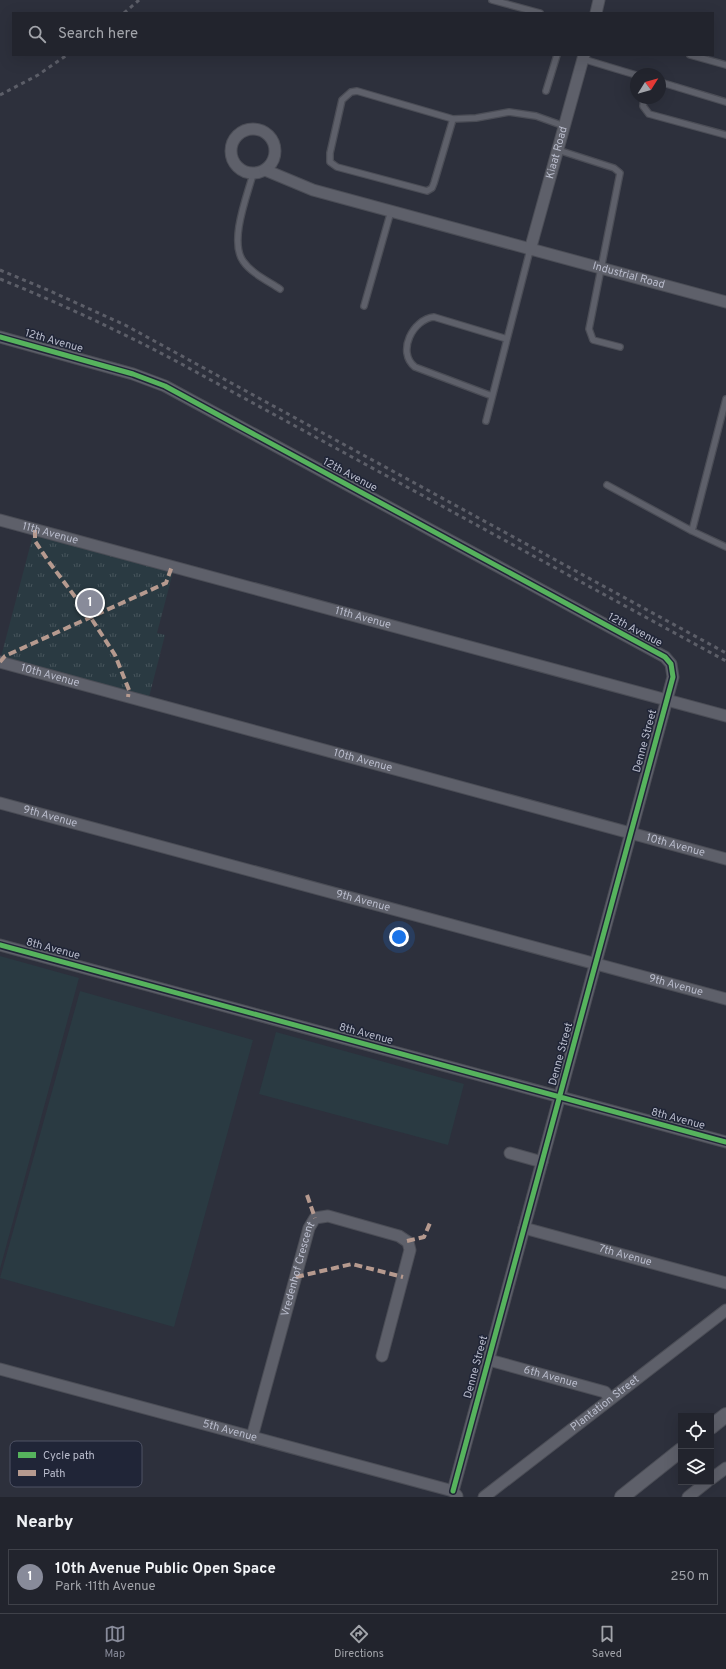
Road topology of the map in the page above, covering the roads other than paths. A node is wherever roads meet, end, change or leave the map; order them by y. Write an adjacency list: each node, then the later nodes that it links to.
1 (492, 0): 3 (lane)
2 (599, 0): 4 (street)
3 (536, 12)
4 (596, 12)
5 (557, 56): 11 (lane)
6 (694, 56): 8 (lane)
7 (583, 57): 9 (lane); 15 (street, Kiaat Road)
8 (726, 65)
9 (630, 73)
10 (666, 84): 12 (lane)
11 (546, 91)
12 (726, 102)
13 (643, 104): 16 (lane)
14 (453, 119): 14 (lane); 15 (lane)
15 (564, 126): 17 (street, Kiaat Road)
16 (726, 135)
17 (558, 150): 21 (street, Kiaat Road); 22 (lane)
18 (265, 170): 19 (street); 19 (street); 20 (street, Industrial Road)
19 (253, 174): 23 (lane)
20 (391, 212): 21 (street, Industrial Road); 25 (lane)
21 (530, 250): 22 (street, Industrial Road); 27 (lane)
22 (602, 269): 24 (street, Industrial Road); 28 (lane)
23 (280, 289)
24 (726, 302)
25 (364, 306)
26 (0, 336): 37 (street, 12th Avenue)
27 (507, 339): 29 (lane); 29 (lane)
28 (620, 347)
29 (492, 396): 31 (lane)
30 (726, 399): 34 (lane)
31 (486, 420)
32 (607, 485): 34 (lane)
33 (0, 520): 38 (street, 11th Avenue)
34 (692, 531): 35 (lane)
35 (726, 547)
36 (0, 662): 41 (street, 10th Avenue)
37 (673, 668): 38 (street, Denne Street)
38 (667, 700): 39 (street, 11th Avenue); 41 (street, Denne Street)
39 (726, 716)
40 (0, 803): 44 (street, 9th Avenue)
41 (631, 833): 42 (street, 10th Avenue); 44 (street, Denne Street)
42 (726, 859)
43 (0, 945): 46 (street, 8th Avenue)
44 (595, 964): 45 (street, 9th Avenue); 46 (street, Denne Street)
45 (726, 999)
46 (560, 1097): 47 (street, 8th Avenue); 49 (street, Denne Street)
47 (726, 1142)
48 (510, 1153): 49 (street)
49 (542, 1162): 50 (street, Denne Street)
50 (524, 1228): 51 (street, 7th Avenue); 54 (street, Denne Street)
51 (726, 1283)
52 (726, 1310): 56 (street, Plantation Street)
53 (382, 1356): 59 (street, Vredenhof Crescent)
54 (489, 1360): 56 (street, 6th Avenue); 64 (street, Denne Street)
55 (0, 1369): 59 (street, 5th Avenue)
56 (610, 1399): 65 (street, Plantation Street)
57 (726, 1415): 58 (street)
58 (714, 1425)
59 (252, 1437): 64 (street, 5th Avenue)
60 (678, 1452): 66 (street)
61 (726, 1468): 62 (street)
62 (714, 1477)
63 (703, 1485): 67 (street)
64 (455, 1494)
65 (484, 1497)
66 (622, 1497)
67 (688, 1497)

